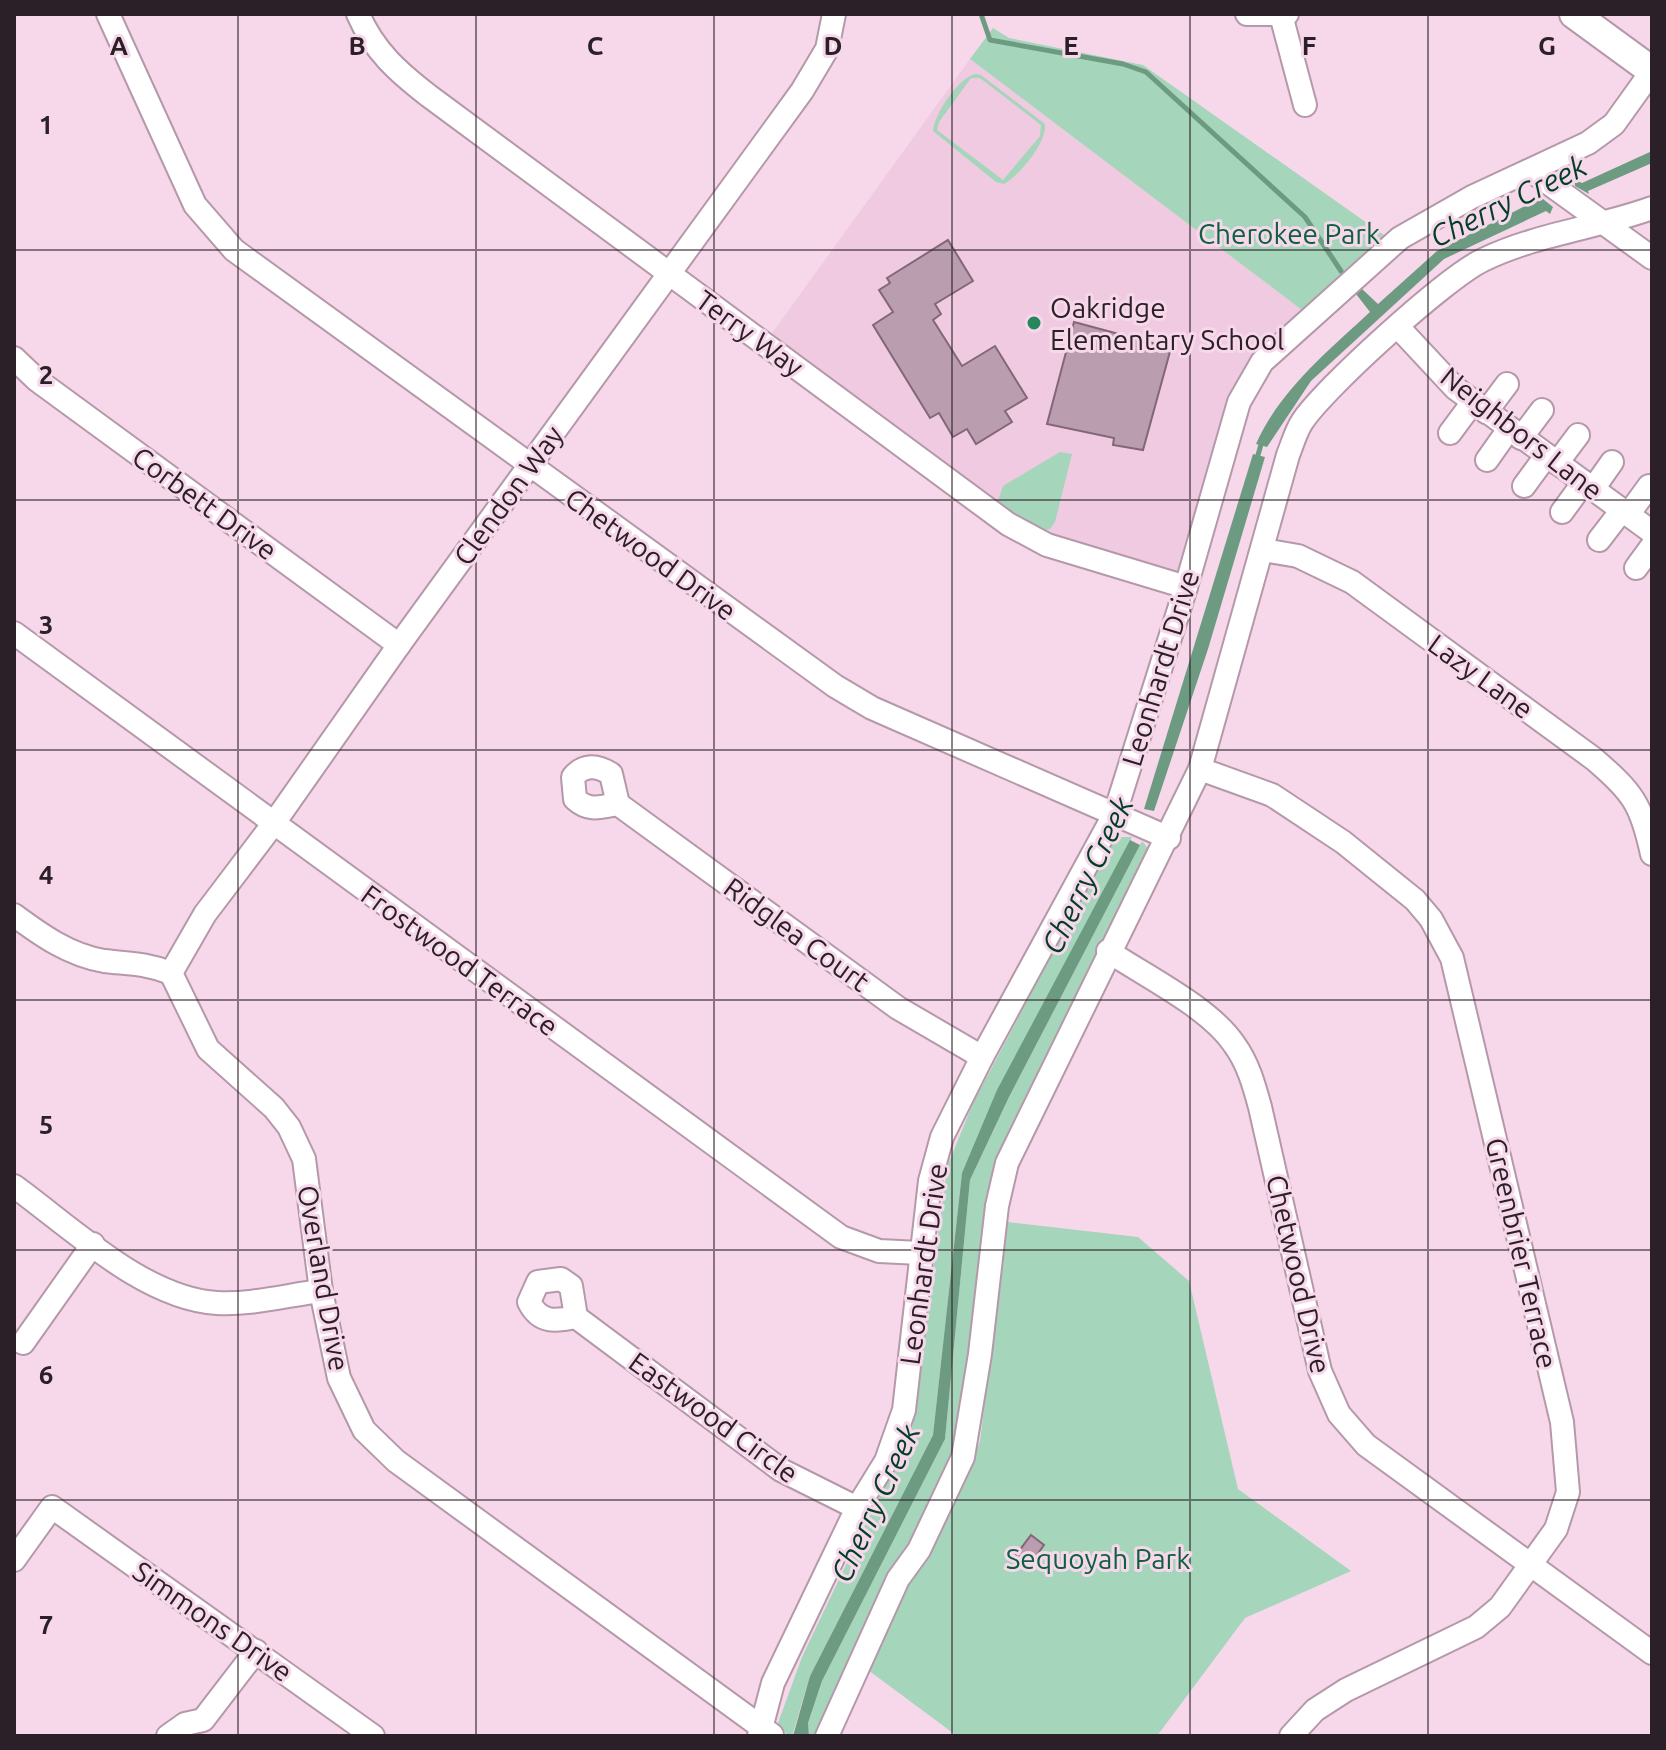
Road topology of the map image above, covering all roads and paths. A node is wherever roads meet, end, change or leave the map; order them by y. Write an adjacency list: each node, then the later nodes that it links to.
1 (108, 14): 25 (street, Chetwood Drive)
2 (358, 14): 13 (street, Terry Way)
3 (834, 14): 13 (street, Clendon Way)
4 (1247, 14): 6 (street)
5 (1574, 14): 7 (main road)
6 (1284, 15): 8 (street)
7 (1652, 71): 9 (street, Leonhardt Drive)
8 (1305, 105)
9 (1533, 172): 11 (street); 36 (street, Leonhardt Drive)
10 (1652, 208): 11 (street, Leonhardt Drive)
11 (1606, 225): 12 (street); 14 (street, Leonhardt Drive)
12 (1652, 258)
13 (670, 274): 25 (street, Clendon Way); 36 (street, Terry Way)
14 (1399, 328): 17 (street, Neighbors Lane); 34 (street, Leonhardt Drive)
15 (14, 358): 38 (street, Corbett Drive)
16 (1507, 384): 17 (street)
17 (1480, 407): 19 (street); 20 (street, Neighbors Lane)
18 (1542, 410): 20 (street)
19 (1450, 433)
20 (1515, 433): 22 (street); 23 (street, Neighbors Lane)
21 (1578, 435): 23 (street)
22 (1487, 460)
23 (1552, 460): 26 (street); 27 (street, Neighbors Lane)
24 (1612, 462): 27 (street)
25 (529, 466): 38 (street, Clendon Way); 42 (street, Chetwood Drive)
26 (1524, 486)
27 (1588, 486): 29 (street); 30 (street, Neighbors Lane)
28 (1649, 486): 30 (street)
29 (1562, 512)
30 (1625, 512): 31 (street, Neighbors Lane); 32 (street)
31 (1652, 532)
32 (1599, 540)
33 (1652, 546): 35 (street)
34 (1263, 550): 39 (street, Leonhardt Drive); 43 (street, Lazy Lane)
35 (1636, 568)
36 (1186, 587): 42 (street, Leonhardt Drive)
37 (14, 633): 41 (street, Frostwood Terrace)
38 (399, 645): 41 (street, Clendon Way)
39 (1200, 769): 42 (street, Leonhardt Drive); 56 (street, Greenbrier Terrace)
40 (618, 804): 47 (street, Ridglea Court)
41 (274, 823): 46 (street, Clendon Way); 50 (street, Frostwood Terrace)
42 (1142, 826): 45 (street, Leonhardt Drive); 47 (street, Leonhardt Drive)
43 (1652, 854)
44 (14, 915): 46 (street)
45 (1108, 951): 56 (street, Chetwood Drive); 63 (street, Leonhardt Drive)
46 (171, 973): 51 (street, Overland Drive)
47 (982, 1057): 50 (street, Leonhardt Drive)
48 (14, 1186): 49 (street)
49 (93, 1244): 51 (street); 53 (street)
50 (920, 1253): 54 (street, Leonhardt Drive)
51 (321, 1291): 60 (street, Overland Drive)
52 (576, 1317): 54 (street, Eastwood Circle)
53 (23, 1343)
54 (857, 1508): 60 (street, Leonhardt Drive)
55 (14, 1560): 57 (street, Simmons Drive)
56 (1527, 1565): 58 (street, Chetwood Drive); 64 (street, Greenbrier Terrace)
57 (256, 1651): 59 (street); 62 (street, Simmons Drive)
58 (1652, 1653)
59 (204, 1728): 61 (street)
60 (764, 1733)
61 (168, 1736)
62 (373, 1736)
63 (827, 1736)
64 (1291, 1736)

